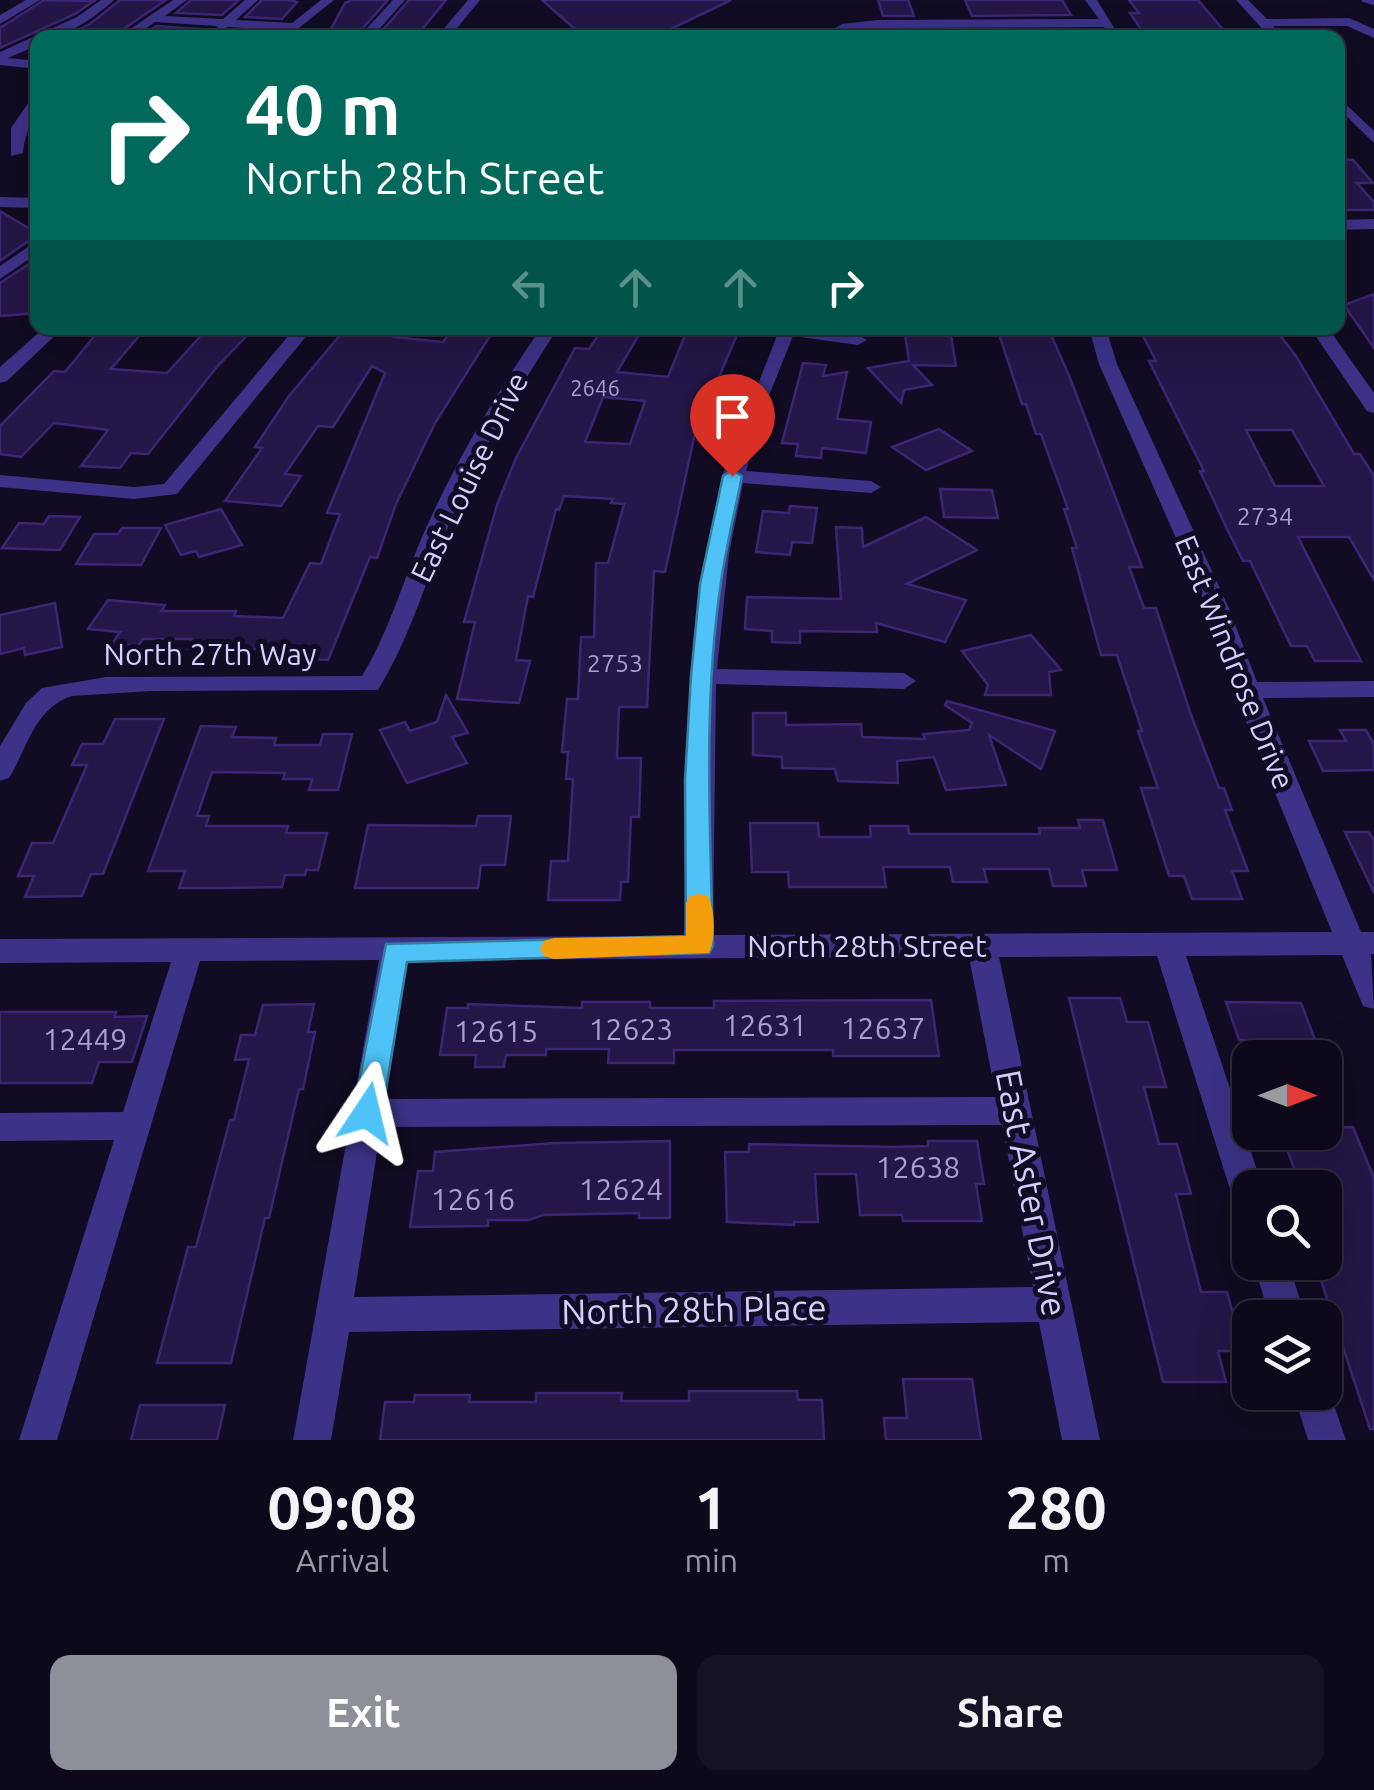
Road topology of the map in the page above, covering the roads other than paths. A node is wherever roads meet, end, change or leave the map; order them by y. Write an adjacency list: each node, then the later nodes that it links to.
1 (34, 0): 10 (street)
2 (108, 0): 15 (street)
3 (181, 0): 11 (street)
4 (252, 0): 13 (street)
5 (328, 0): 13 (street)
6 (398, 0): 18 (street)
7 (474, 0): 19 (street)
8 (1091, 0): 14 (street)
9 (1242, 0): 12 (street)
10 (2, 17)
11 (155, 18): 13 (street); 16 (street)
12 (1264, 22): 22 (street); 23 (street)
13 (226, 24): 17 (street)
14 (1108, 24): 20 (street); 21 (street)
15 (59, 30)
16 (136, 30)
17 (217, 30)
18 (371, 30)
19 (449, 30)
20 (840, 30)
21 (1112, 30)
22 (1271, 30)
23 (1374, 34)
24 (30, 44): 25 (street)
25 (0, 59): 26 (street)
26 (30, 64)
27 (30, 107): 30 (street)
28 (1345, 109): 29 (street)
29 (1374, 140)
30 (8, 154)
31 (0, 202): 32 (street)
32 (30, 203)
33 (1374, 224): 34 (street)
34 (1345, 225)
35 (30, 252): 36 (street)
36 (0, 274)
37 (46, 335): 46 (street)
38 (298, 335): 50 (street)
39 (544, 335): 54 (street, East Louise Drive)
40 (784, 335): 49 (street)
41 (826, 335): 44 (street)
42 (1100, 335): 56 (street, East Windrose Drive)
43 (1324, 335): 48 (street)
44 (858, 340)
45 (0, 346): 46 (street)
46 (30, 350): 47 (street)
47 (0, 377)
48 (1374, 407)
49 (732, 476): 51 (street); 52 (street)
50 (0, 481)
51 (871, 488)
52 (702, 676): 53 (street); 60 (street)
53 (904, 681)
54 (369, 684): 57 (street, North 27th Way)
55 (1374, 688): 56 (street)
56 (1248, 690): 58 (street, East Windrose Drive)
57 (0, 772)
58 (1362, 943): 59 (street, North 28th Street); 65 (street, East Windrose Drive)
59 (1168, 944): 61 (street, North 28th Street); 70 (street)
60 (700, 946): 61 (street, North 28th Street); 64 (street, North 28th Street)
61 (982, 946): 66 (street, East Aster Drive)
62 (189, 950): 63 (street, North 28th Street); 64 (street, North 28th Street); 68 (street)
63 (0, 951)
64 (395, 952): 67 (street)
65 (1374, 997)
66 (1016, 1111): 67 (street); 71 (street, East Aster Drive)
67 (367, 1113): 72 (street)
68 (133, 1126): 69 (street); 74 (street)
69 (0, 1127)
70 (1241, 1170)
71 (1054, 1304): 72 (street, North 28th Place); 76 (street, East Aster Drive)
72 (333, 1314): 75 (street)
73 (1318, 1410): 77 (street)
74 (38, 1440)
75 (312, 1440)
76 (1081, 1440)
77 (1327, 1440)

